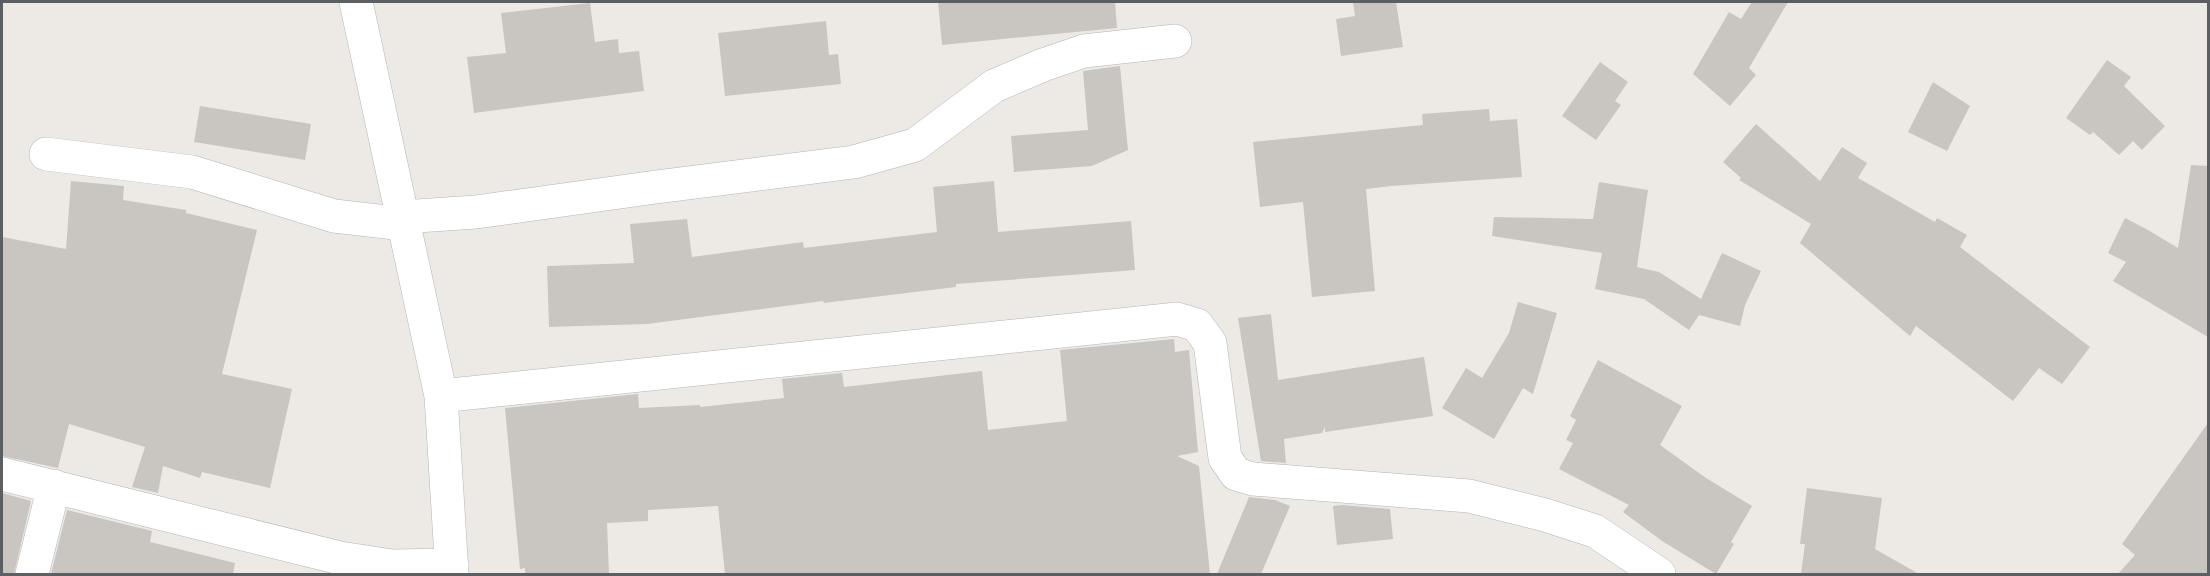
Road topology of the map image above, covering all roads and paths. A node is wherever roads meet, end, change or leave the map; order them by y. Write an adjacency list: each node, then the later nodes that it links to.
1 (356, 2): 4 (street)
2 (1175, 41): 4 (street)
3 (46, 154): 4 (street)
4 (403, 220): 5 (street)
5 (441, 396): 8 (street); 10 (street)
6 (2, 474): 7 (street)
7 (54, 486): 8 (street); 9 (street)
8 (452, 570)
9 (32, 574)
10 (1659, 574)

